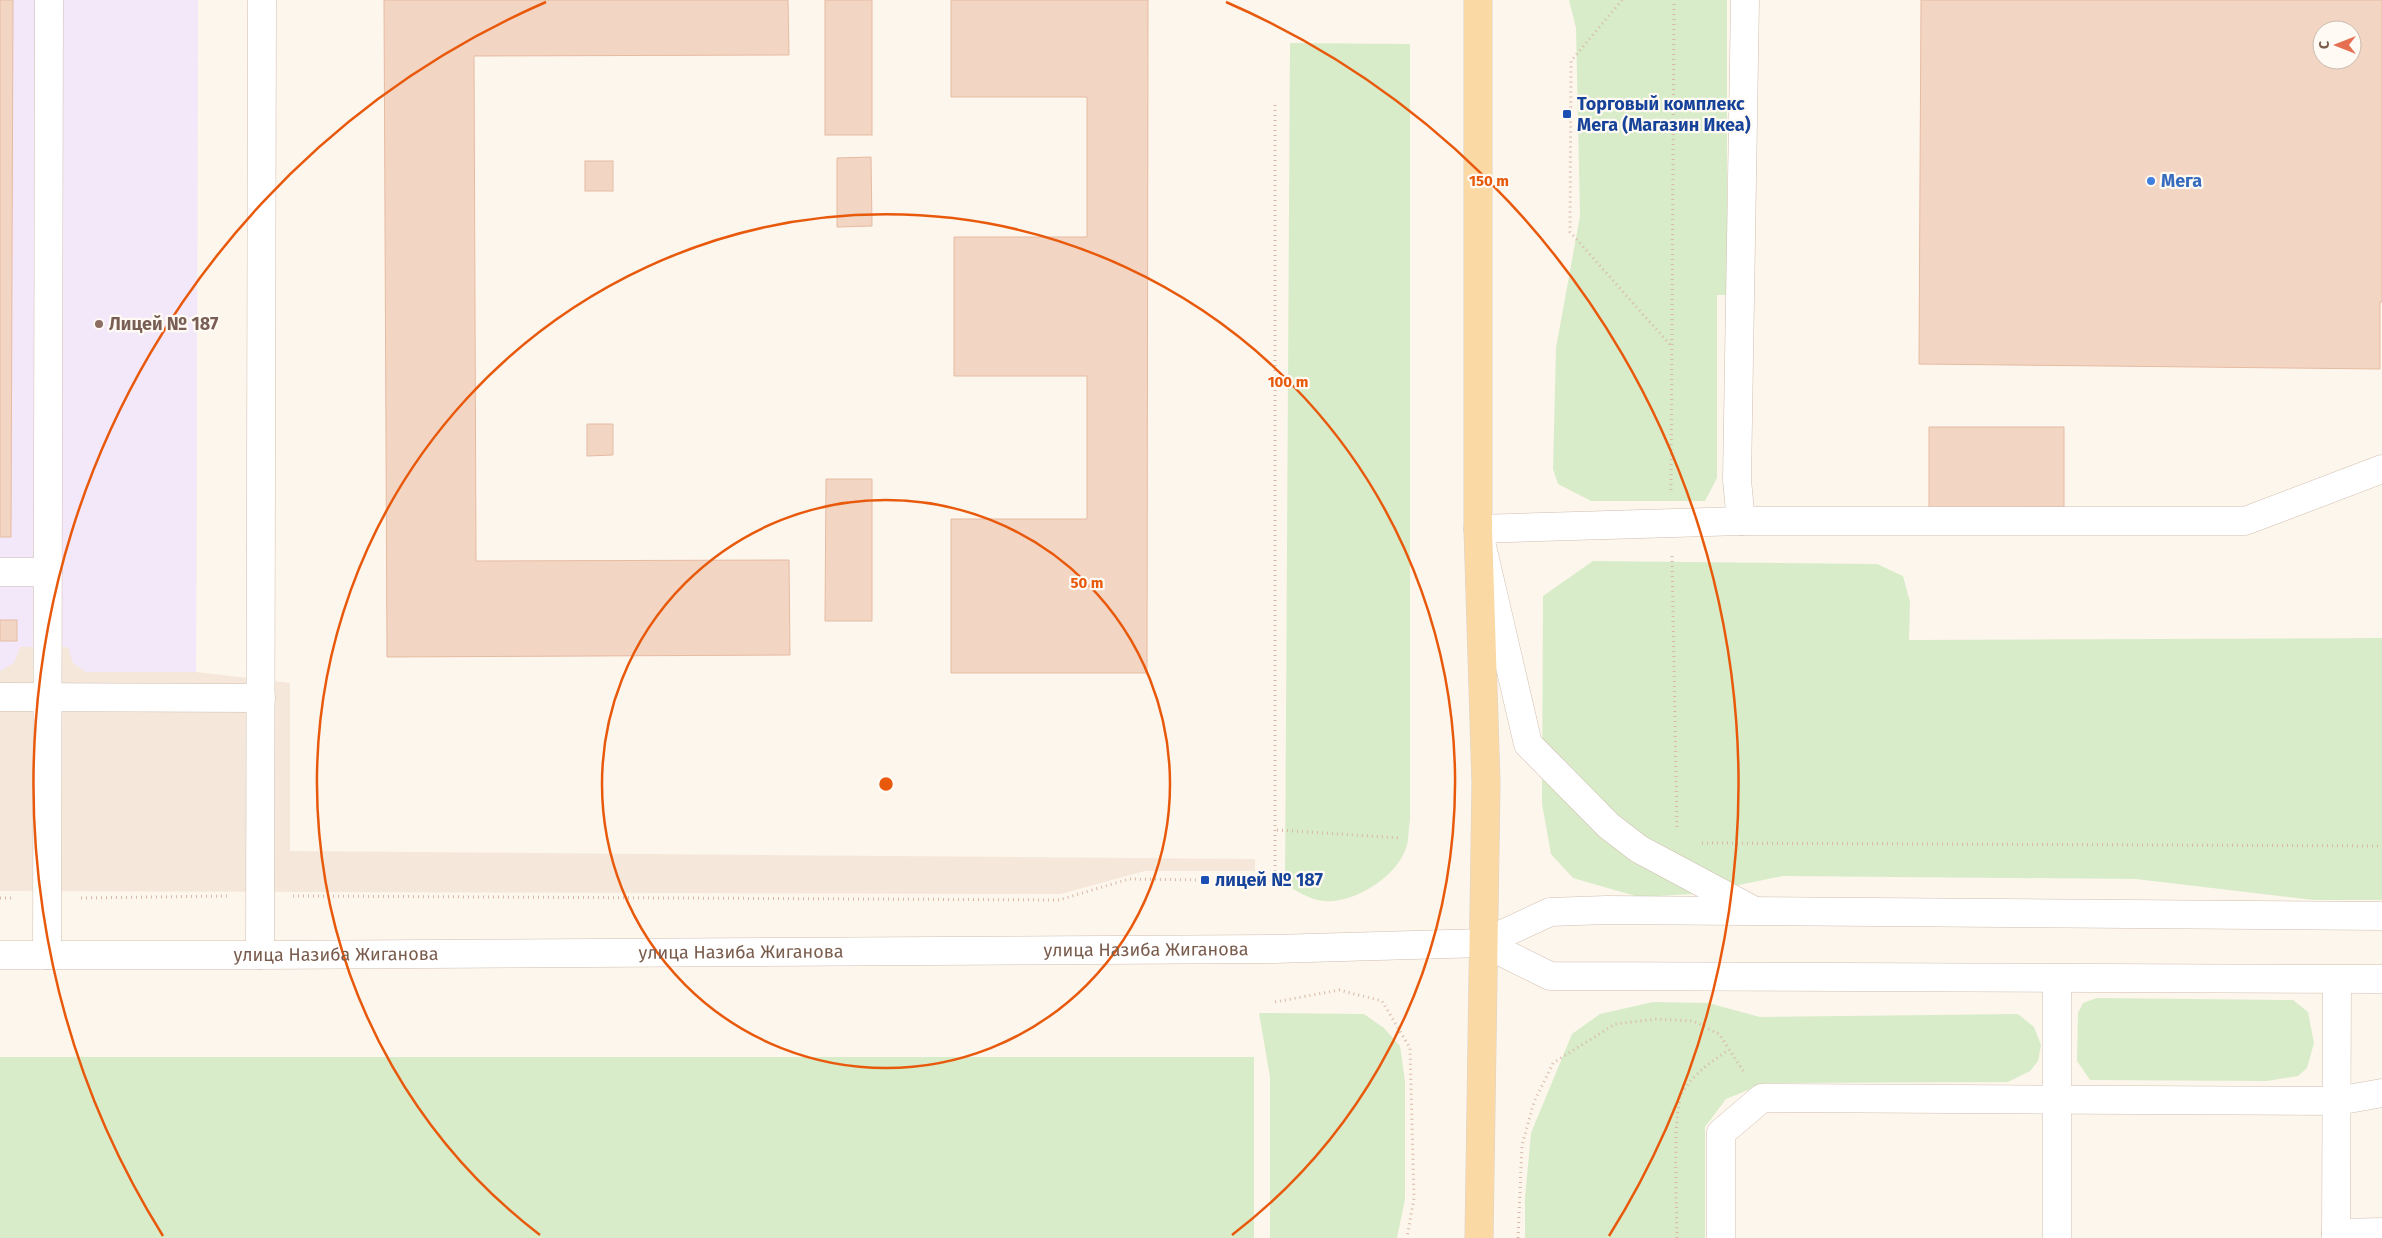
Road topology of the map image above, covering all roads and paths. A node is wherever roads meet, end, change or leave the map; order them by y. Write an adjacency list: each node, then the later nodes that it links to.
1 (49, 0): 14 (street)
2 (262, 0): 17 (street)
3 (1478, 0): 12 (main road)
4 (1622, 0): 8 (path)
5 (1674, 0): 8 (path)
6 (1745, 0): 11 (street)
7 (1275, 102): 18 (path)
8 (1673, 348): 10 (path)
9 (2382, 469): 11 (street)
10 (1671, 522): 11 (street); 12 (street); 19 (path)
11 (1741, 522)
12 (1478, 529): 26 (street); 28 (main road)
13 (0, 572): 14 (street)
14 (48, 572): 16 (street)
15 (0, 697): 16 (street)
16 (47, 697): 17 (street); 25 (street)
17 (260, 698): 23 (street)
18 (1277, 830): 20 (path); 23 (path)
19 (1677, 833)
20 (1400, 838)
21 (1697, 843): 22 (path)
22 (2382, 846)
23 (260, 896): 25 (path); 31 (street)
24 (0, 898): 25 (path)
25 (47, 898): 30 (street)
26 (1759, 913): 27 (street); 28 (street)
27 (2382, 916)
28 (1483, 943): 31 (street, улица Назиба Жиганова); 32 (street); 43 (main road)
29 (0, 955): 30 (street, улица Назиба Жиганова)
30 (46, 955): 31 (street, улица Назиба Жиганова)
31 (260, 955)
32 (2057, 978): 34 (street); 38 (street)
33 (2382, 979): 34 (street)
34 (2337, 980): 39 (street)
35 (1275, 1002): 42 (path)
36 (2382, 1093): 39 (street)
37 (1762, 1098): 38 (street); 44 (path); 45 (street)
38 (2057, 1100): 39 (street); 46 (street)
39 (2336, 1101): 41 (street)
40 (2382, 1232): 41 (street)
41 (2336, 1235)
42 (1407, 1238)
43 (1479, 1238)
44 (1518, 1238)
45 (1721, 1238)
46 (2057, 1238)

